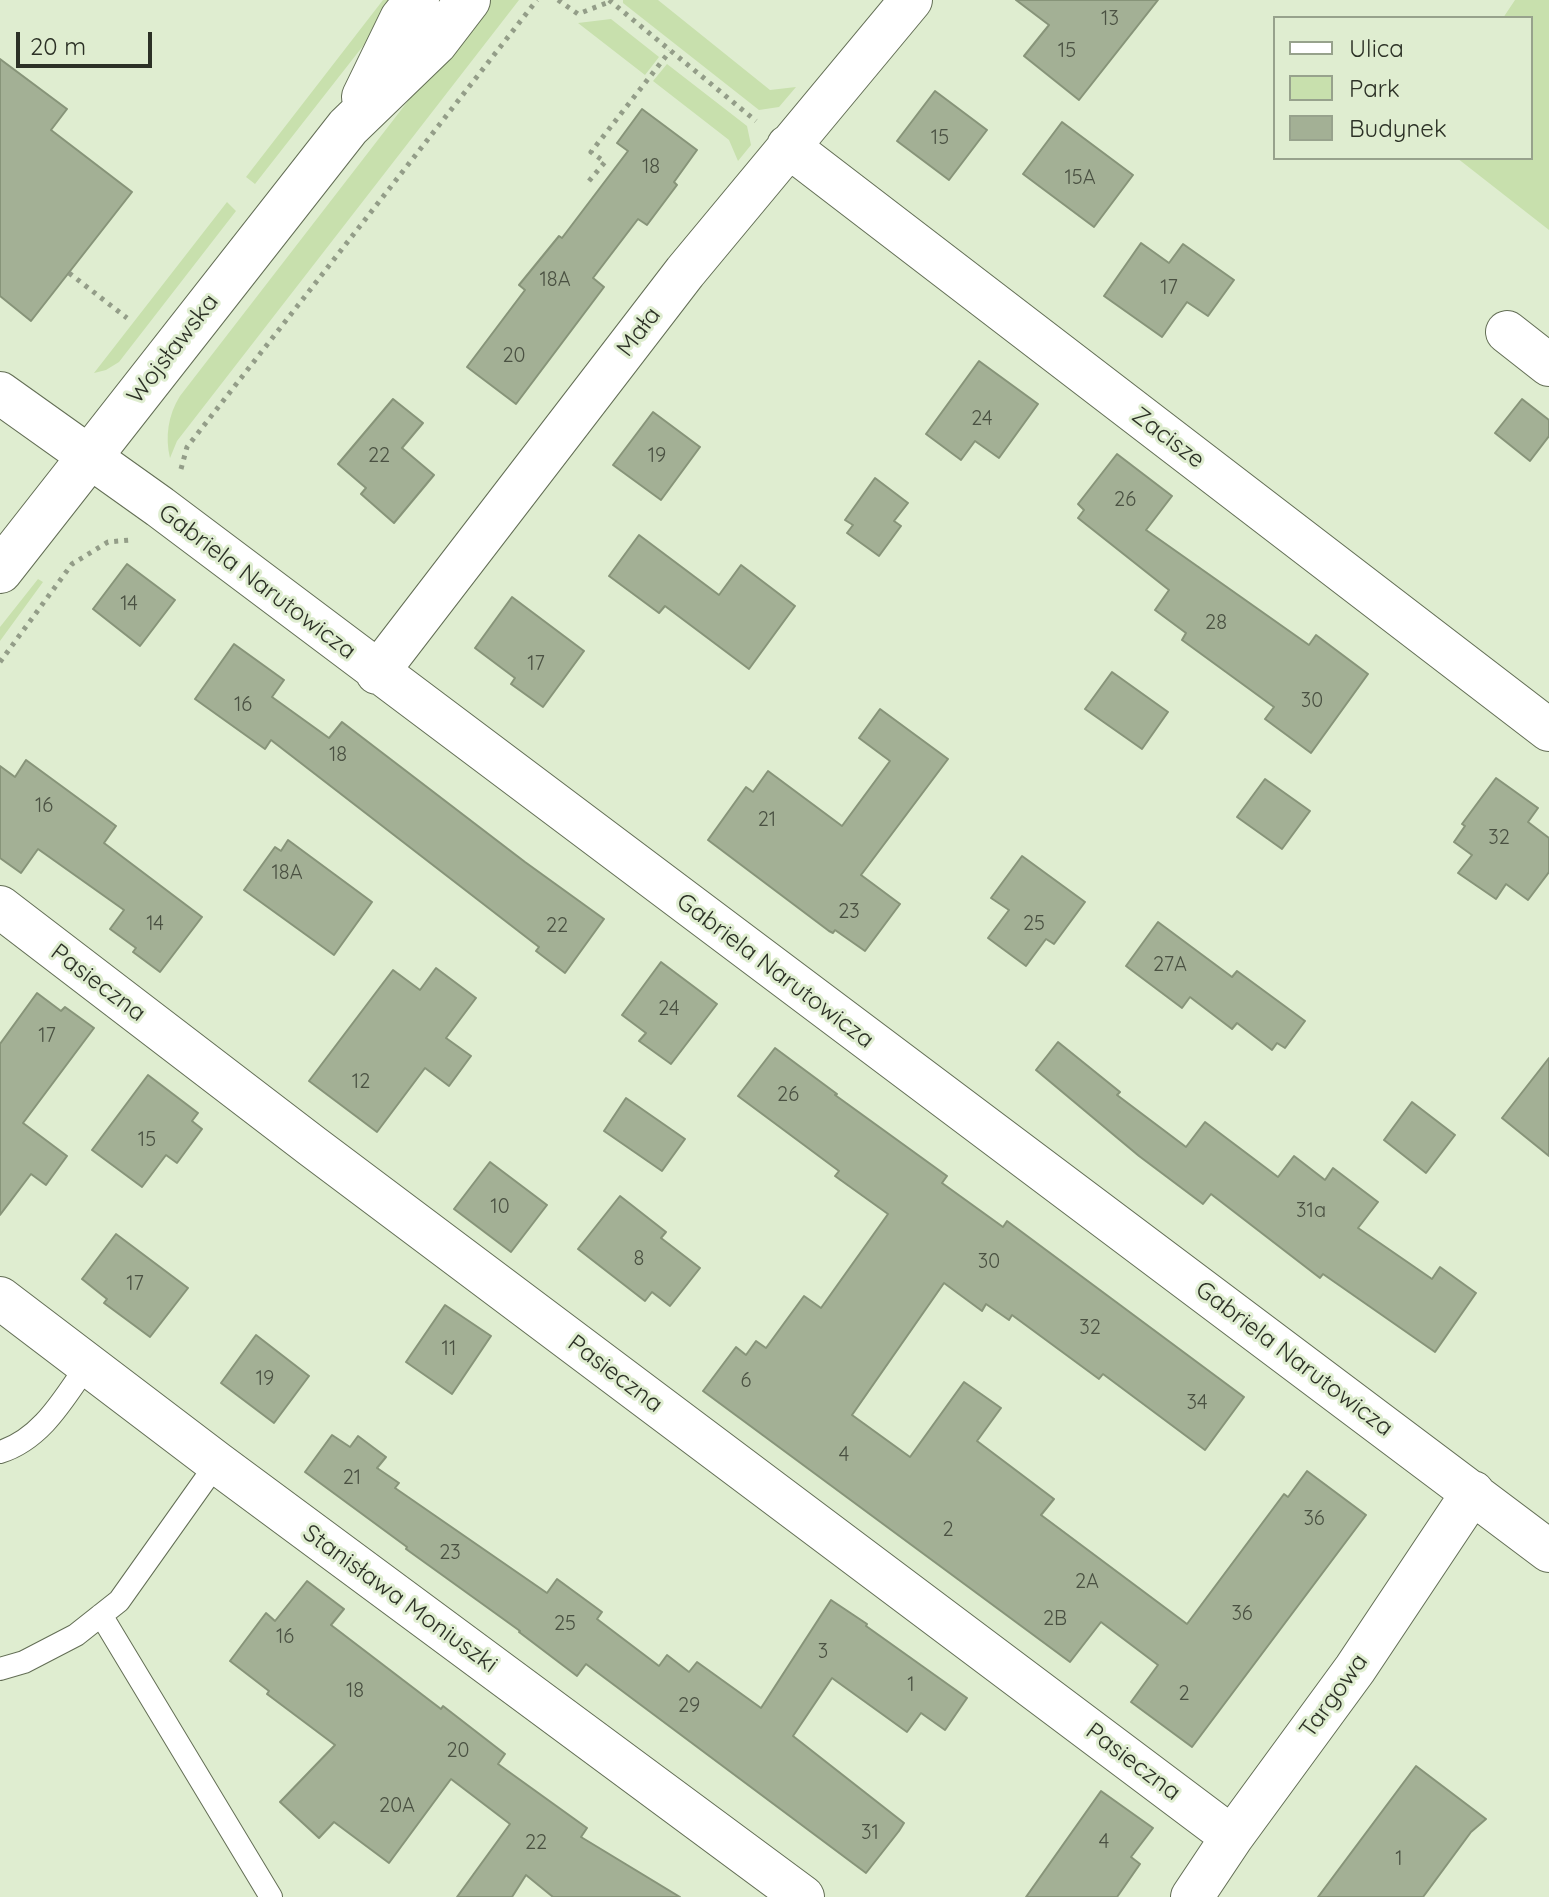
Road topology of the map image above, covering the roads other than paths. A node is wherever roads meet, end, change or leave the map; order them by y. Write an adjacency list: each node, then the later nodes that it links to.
1 (417, 0): 4 (street, Wojsławska)
2 (468, 0): 4 (street, Wojsławska)
3 (911, 0): 5 (street, Mała)
4 (348, 127): 9 (street, Wojsławska)
5 (788, 146): 11 (street, Mała); 12 (street, Zacisze)
6 (1507, 332): 7 (street)
7 (1549, 365)
8 (0, 393): 9 (street, Gabriela Narutowicza)
9 (89, 455): 10 (street, Wojsławska); 11 (street, Gabriela Narutowicza)
10 (0, 571)
11 (377, 673): 18 (street, Gabriela Narutowicza)
12 (1549, 730)
13 (0, 907): 22 (street, Pasieczna)
14 (0, 1298): 15 (street, Stanisława Moniuszki)
15 (88, 1364): 16 (lane); 17 (street, Stanisława Moniuszki)
16 (0, 1452)
17 (217, 1463): 20 (lane); 24 (street, Stanisława Moniuszki)
18 (1473, 1492): 19 (street, Gabriela Narutowicza); 22 (street, Targowa)
19 (1549, 1551)
20 (101, 1615): 21 (lane); 23 (lane)
21 (0, 1669)
22 (1232, 1837): 25 (street, Targowa)
23 (271, 1897)
24 (803, 1897)
25 (1192, 1897)

